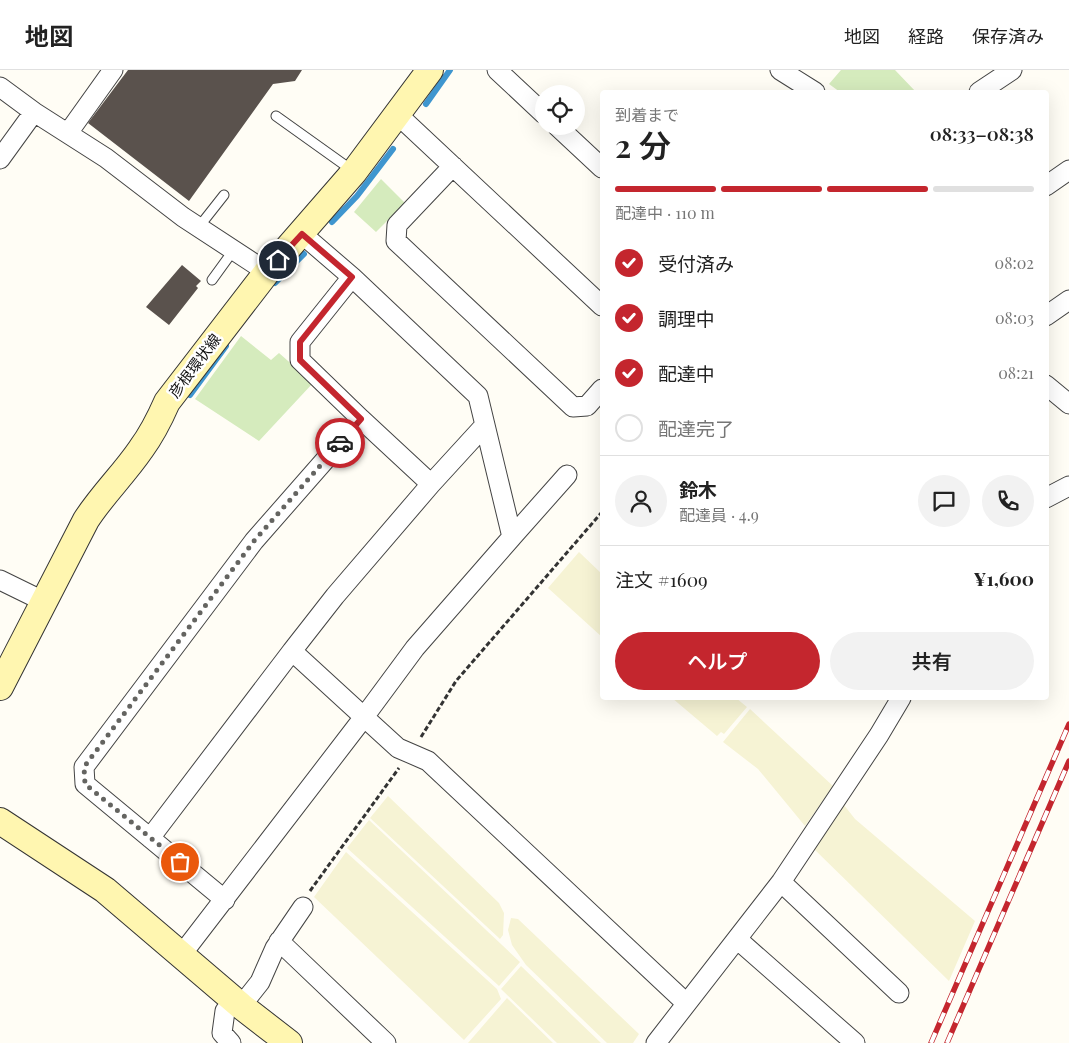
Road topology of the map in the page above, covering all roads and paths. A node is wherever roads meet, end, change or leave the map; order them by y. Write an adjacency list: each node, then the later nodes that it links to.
1 (113, 70): 13 (street)
2 (430, 70): 11 (main road, 彦根環状線)
3 (497, 70): 9 (street)
4 (780, 70): 7 (street)
5 (1008, 71): 8 (street)
6 (0, 87): 10 (street)
7 (812, 90)
8 (982, 90)
9 (535, 106)
10 (34, 112): 13 (street); 15 (street)
11 (398, 115): 16 (street); 19 (main road, 彦根環状線)
12 (276, 116): 19 (lane)
13 (68, 133): 22 (street)
14 (567, 135): 17 (street)
15 (0, 159)
16 (453, 166): 29 (street); 32 (street)
17 (600, 166)
18 (1069, 170): 20 (street)
19 (354, 172): 23 (main road, 彦根環状線)
20 (1049, 184)
21 (224, 195): 22 (lane)
22 (198, 228): 24 (street)
23 (302, 234): 25 (main road, 彦根環状線); 26 (street)
24 (233, 251): 25 (street); 27 (lane)
25 (267, 272): 43 (main road, 彦根環状線)
26 (352, 277): 34 (street); 35 (street)
27 (212, 280)
28 (1069, 300): 30 (street)
29 (600, 304)
30 (1049, 314)
31 (1049, 387): 33 (street)
32 (600, 391)
33 (1069, 404)
34 (361, 419): 37 (street); 50 (street)
35 (484, 425): 37 (street); 41 (street)
36 (567, 475): 41 (street)
37 (431, 484): 44 (street)
38 (1069, 486): 39 (street)
39 (1049, 496)
40 (600, 514): 48 (path)
41 (512, 537): 47 (street)
42 (0, 580): 43 (street)
43 (45, 602): 45 (main road, 彦根環状線)
44 (292, 650): 47 (street); 50 (street)
45 (0, 687)
46 (900, 700): 51 (street)
47 (364, 717): 48 (street); 52 (street)
48 (410, 753): 53 (path); 59 (street)
49 (0, 821): 56 (main road)
50 (150, 838): 52 (street)
51 (781, 882): 55 (street); 57 (street)
52 (224, 900): 56 (street)
53 (303, 907): 54 (street)
54 (280, 941): 58 (street); 63 (street)
55 (732, 941): 59 (street); 64 (street)
56 (182, 954): 58 (main road)
57 (899, 994)
58 (238, 1003): 61 (street); 62 (main road)
59 (686, 1003): 60 (street)
60 (666, 1039)
61 (222, 1040)
62 (289, 1043)
63 (386, 1043)
64 (855, 1043)

